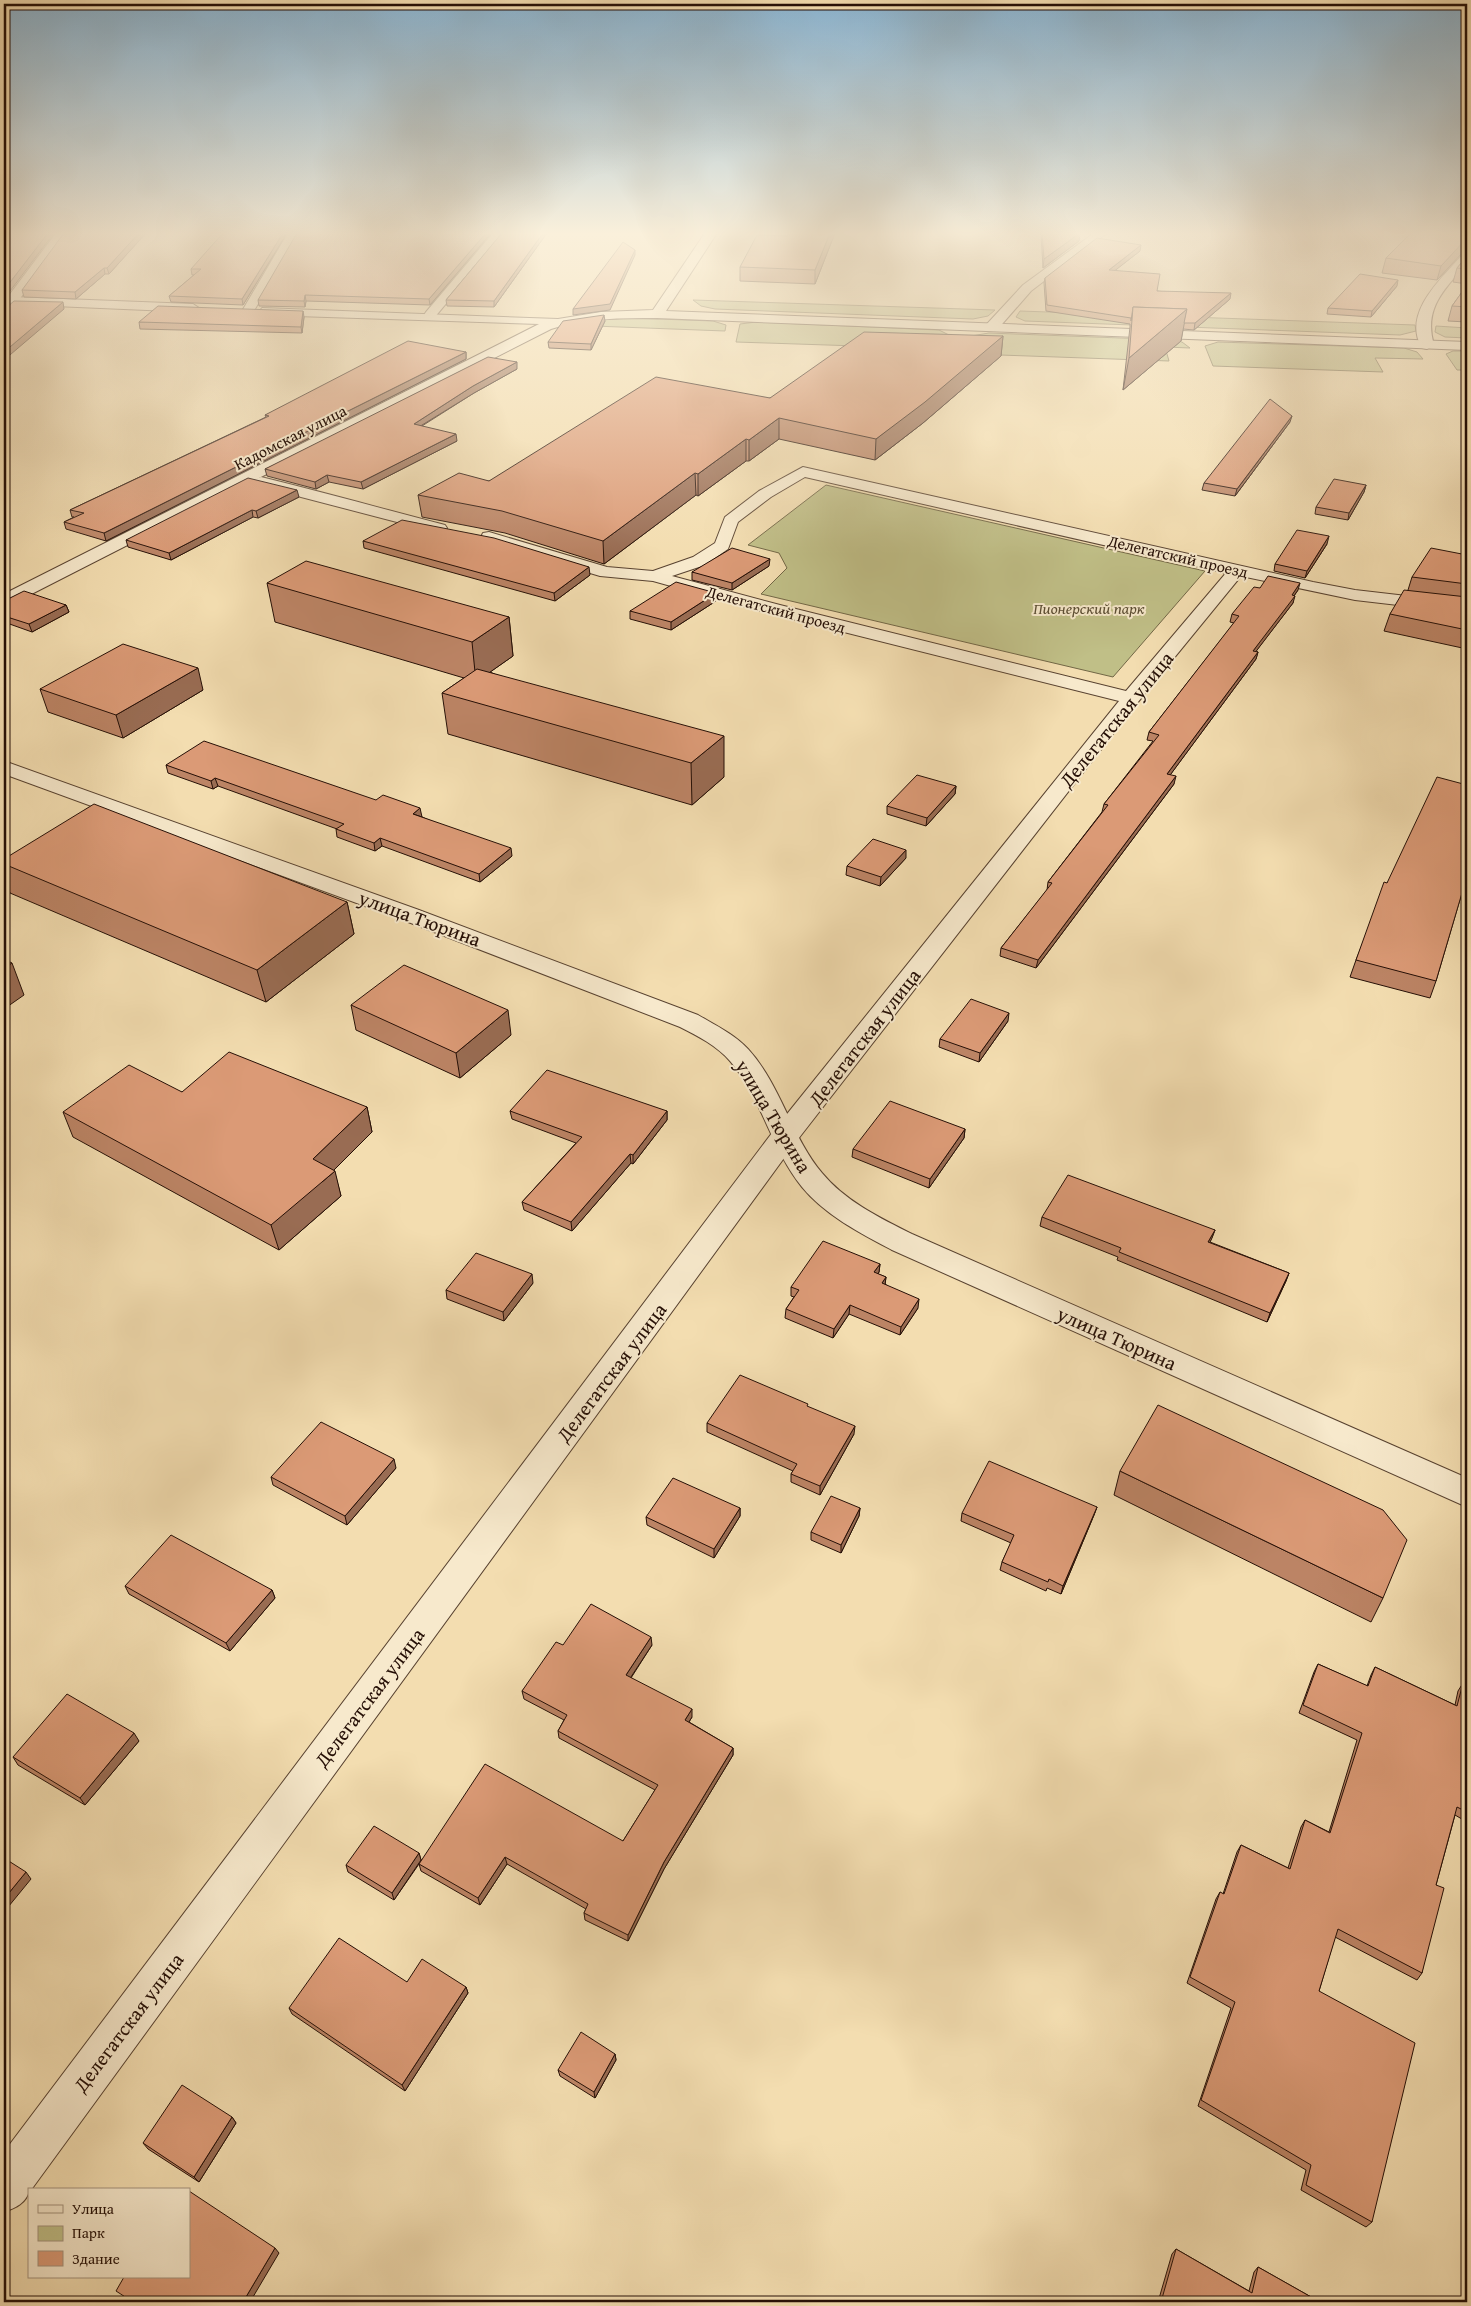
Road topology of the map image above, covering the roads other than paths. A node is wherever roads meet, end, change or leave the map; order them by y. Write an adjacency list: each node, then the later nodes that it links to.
1 (517, 341): 6 (street, Кадомская улица)
2 (1335, 341): 4 (street, Кадомская улица)
3 (1425, 341): 4 (street)
4 (1427, 344): 5 (street, Кадомская улица)
5 (1467, 346)
6 (247, 478): 8 (street, Делегатский проезд); 9 (street, Кадомская улица)
7 (1238, 569): 8 (street, Делегатский проезд); 10 (street, Делегатский проезд); 11 (street, Делегатская улица)
8 (654, 576): 11 (street, Делегатский проезд)
9 (4, 601)
10 (1467, 608)
11 (1131, 698): 13 (street, Делегатская улица)
12 (4, 767): 13 (street, улица Тюрина)
13 (785, 1136): 14 (street, улица Тюрина); 15 (street, Делегатская улица)
14 (1467, 1493)
15 (4, 2189)

